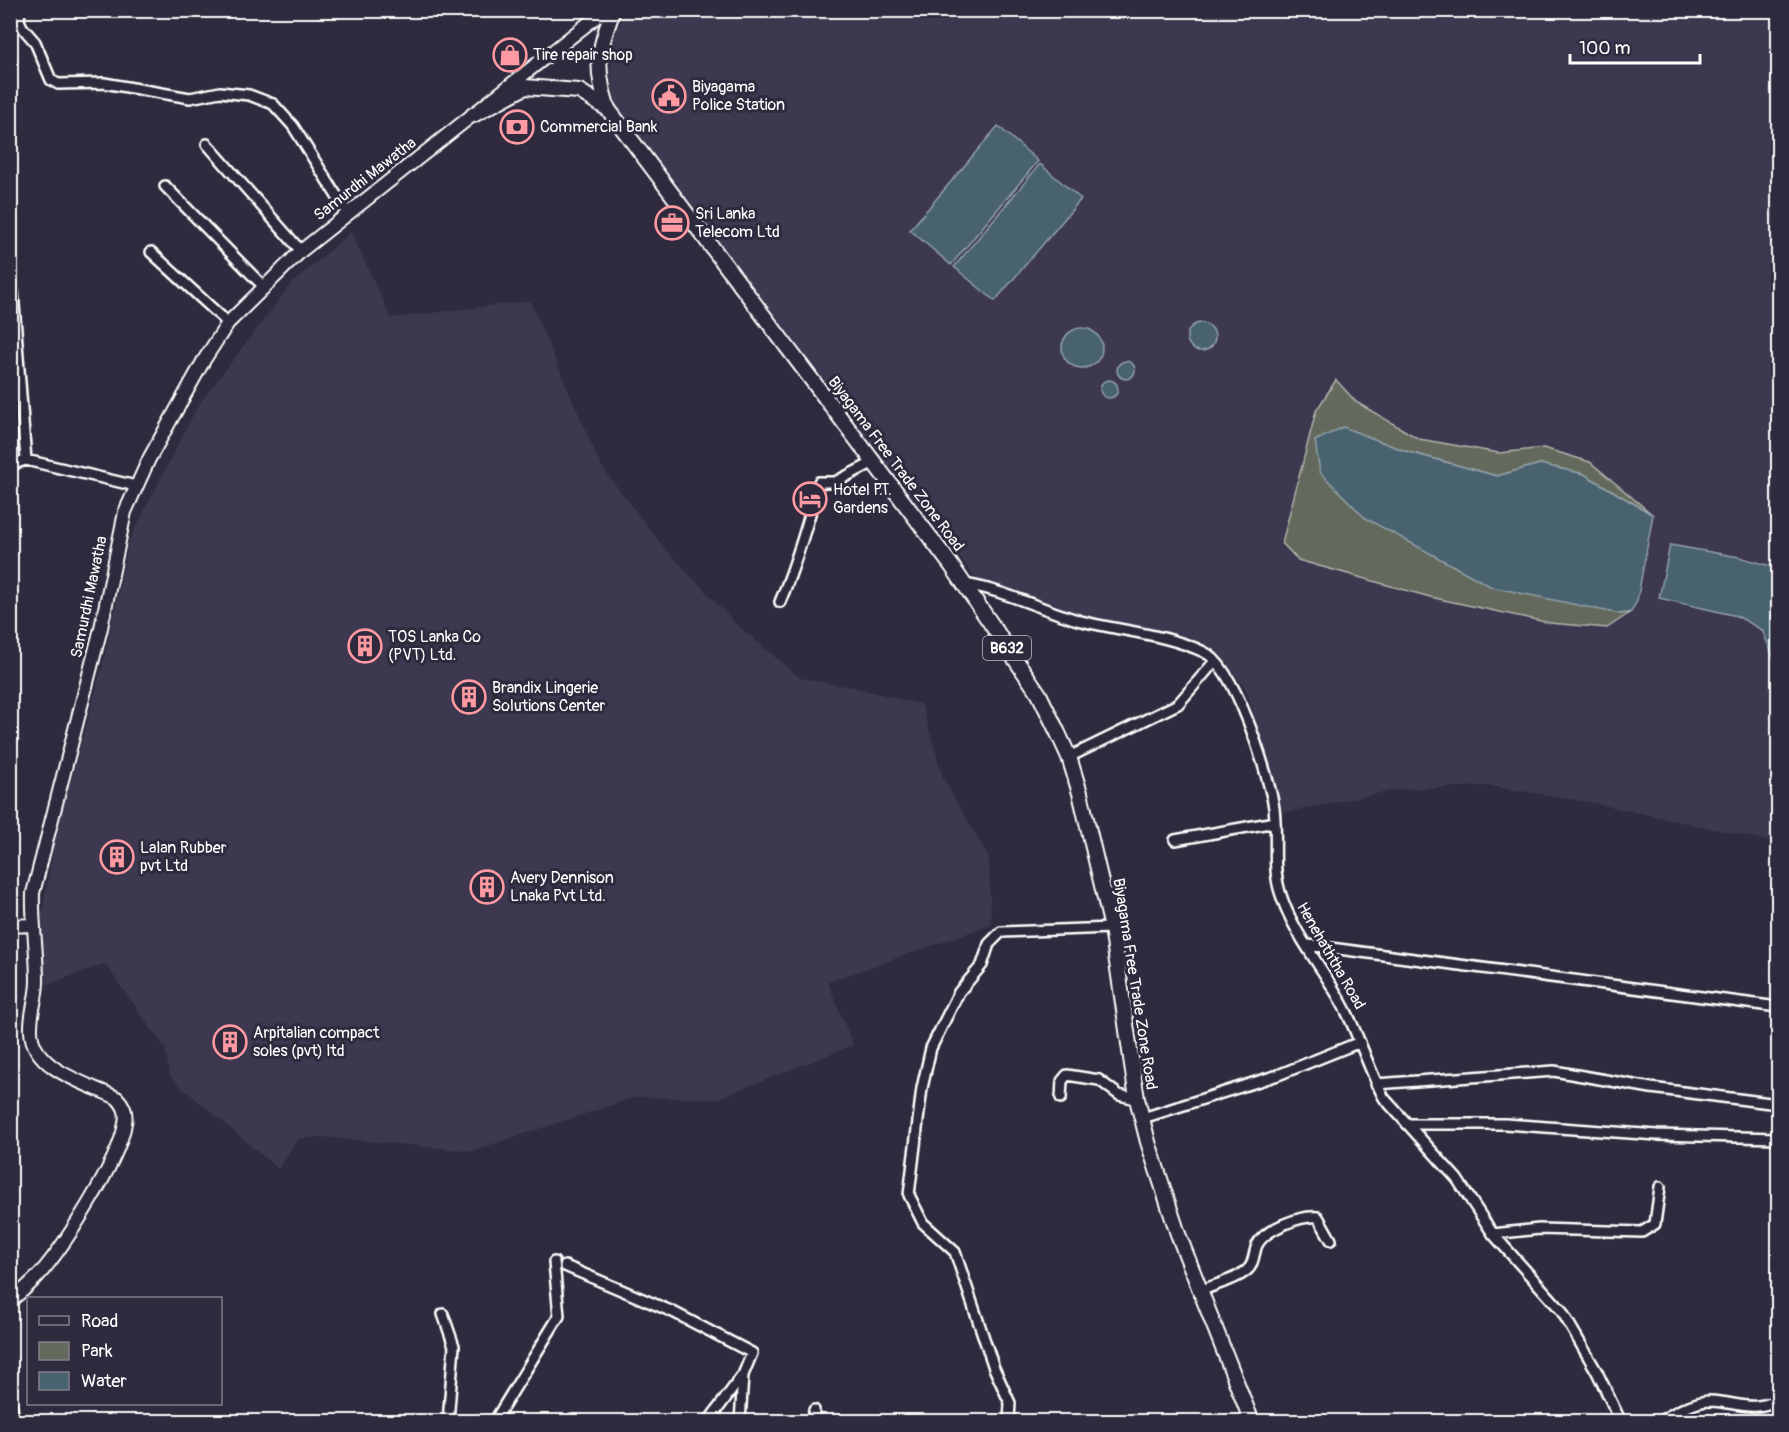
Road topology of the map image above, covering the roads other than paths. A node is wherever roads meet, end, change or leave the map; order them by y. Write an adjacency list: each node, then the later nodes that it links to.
1 (605, 10): 5 (main road, Samurdhi Mawatha)
2 (614, 10): 4 (main road, Biyagama Free Trade Zone Road / B632)
3 (16, 19): 8 (street)
4 (608, 109): 5 (main road, Biyagama Free Trade Zone Road / B632); 15 (main road, Biyagama Free Trade Zone Road / B632)
5 (473, 115): 8 (main road, Samurdhi Mawatha)
6 (207, 144): 9 (street)
7 (165, 186): 11 (street)
8 (348, 214): 9 (main road, Samurdhi Mawatha)
9 (301, 251): 11 (main road, Samurdhi Mawatha)
10 (151, 252): 13 (street)
11 (265, 288): 13 (main road, Samurdhi Mawatha)
12 (13, 291): 14 (street)
13 (228, 323): 17 (main road, Samurdhi Mawatha)
14 (26, 460): 16 (street); 17 (street)
15 (874, 462): 18 (main road, Biyagama Free Trade Zone Road / B632); 19 (street)
16 (10, 465)
17 (136, 486): 24 (main road, Samurdhi Mawatha)
18 (964, 584): 20 (street, Henehaththa Road); 21 (main road, Biyagama Free Trade Zone Road / B632)
19 (780, 602)
20 (1215, 661): 21 (street); 22 (street, Henehaththa Road)
21 (1069, 757): 26 (main road, Biyagama Free Trade Zone Road / B632)
22 (1275, 822): 23 (street); 27 (street, Henehaththa Road)
23 (1175, 840)
24 (32, 925): 25 (main road); 43 (main road, Samurdhi Mawatha)
25 (10, 926)
26 (1112, 928): 32 (main road, Biyagama Free Trade Zone Road / B632); 55 (street)
27 (1308, 945): 28 (street); 29 (street, Henehaththa Road)
28 (1779, 1007)
29 (1360, 1042): 30 (street, Henehaththa Road); 34 (street)
30 (1376, 1084): 33 (street); 35 (street, Henehaththa Road)
31 (1061, 1098): 32 (street)
32 (1137, 1099): 34 (main road, Biyagama Free Trade Zone Road / B632)
33 (1779, 1104)
34 (1143, 1118): 42 (main road, Biyagama Free Trade Zone Road / B632)
35 (1407, 1124): 36 (street); 38 (street, Henehaththa Road)
36 (1779, 1138)
37 (1660, 1187): 38 (street)
38 (1493, 1234): 57 (street, Henehaththa Road)
39 (1331, 1240): 42 (street)
40 (554, 1262): 51 (street)
41 (565, 1266): 45 (street)
42 (1200, 1291): 56 (main road, Biyagama Free Trade Zone Road / B632)
43 (10, 1301)
44 (443, 1314): 50 (street)
45 (743, 1375): 52 (street); 53 (street)
46 (1779, 1400): 58 (street)
47 (10, 1404): 49 (main road)
48 (814, 1410): 54 (street)
49 (14, 1422)
50 (448, 1422)
51 (494, 1422)
52 (708, 1422)
53 (740, 1422)
54 (813, 1422)
55 (1009, 1422)
56 (1252, 1422)
57 (1621, 1422)
58 (1658, 1422)

